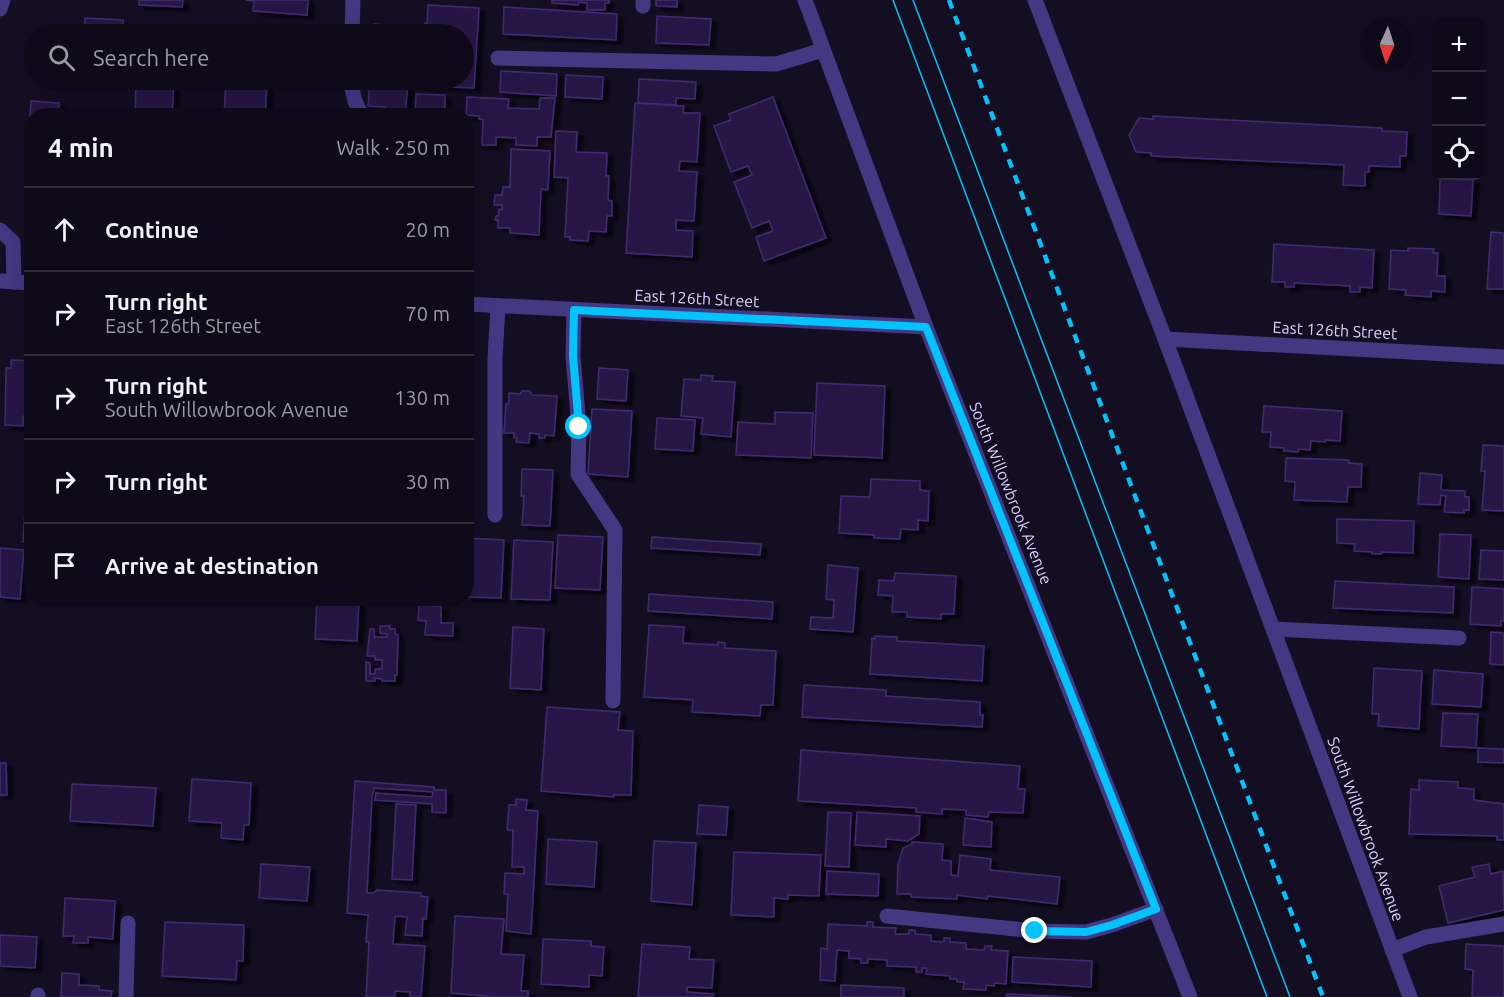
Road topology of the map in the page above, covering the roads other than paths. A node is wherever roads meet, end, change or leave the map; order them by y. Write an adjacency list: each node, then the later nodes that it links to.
1 (3, 0): 5 (street)
2 (353, 0): 6 (street)
3 (804, 0): 7 (street, South Willowbrook Avenue)
4 (1035, 0): 18 (street, South Willowbrook Avenue)
5 (0, 9)
6 (352, 24)
7 (823, 50): 8 (street); 17 (street, South Willowbrook Avenue)
8 (498, 58)
9 (352, 90): 10 (street)
10 (358, 108)
11 (0, 230): 12 (street)
12 (7, 282): 13 (street)
13 (24, 283)
14 (474, 304): 15 (street, East 126th Street)
15 (498, 306): 16 (street, East 126th Street); 20 (street)
16 (574, 310): 17 (street, East 126th Street); 23 (street)
17 (926, 327): 24 (street, South Willowbrook Avenue)
18 (1165, 339): 19 (street, East 126th Street); 21 (street, South Willowbrook Avenue)
19 (1504, 357)
20 (495, 515)
21 (1273, 629): 22 (street); 28 (street, South Willowbrook Avenue)
22 (1459, 638)
23 (614, 701)
24 (1156, 909): 25 (street); 30 (street, South Willowbrook Avenue)
25 (887, 916)
26 (128, 923): 29 (street)
27 (1504, 924): 28 (street)
28 (1392, 950): 31 (street, South Willowbrook Avenue)
29 (126, 997)
30 (1190, 997)
31 (1410, 997)

